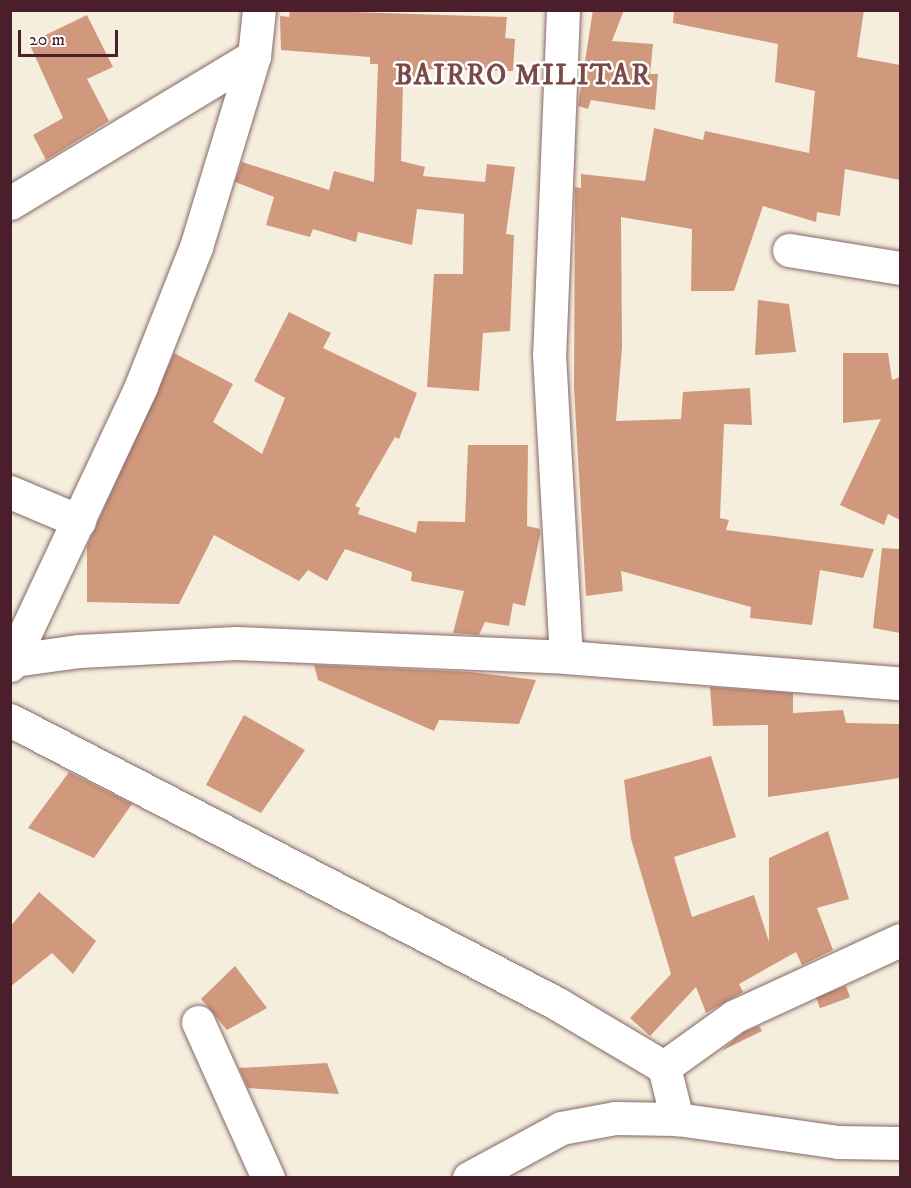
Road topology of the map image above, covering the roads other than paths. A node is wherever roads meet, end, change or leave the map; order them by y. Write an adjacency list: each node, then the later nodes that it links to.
1 (259, 10): 3 (street)
2 (563, 10): 9 (street)
3 (254, 56): 4 (street); 8 (street)
4 (10, 203)
5 (789, 250): 6 (street)
6 (900, 268)
7 (10, 492): 8 (street)
8 (79, 521): 10 (street)
9 (566, 657): 10 (street); 11 (street)
10 (12, 663)
11 (900, 683)
12 (10, 720): 15 (street)
13 (900, 940): 15 (street)
14 (198, 1022): 18 (street)
15 (664, 1067): 16 (street)
16 (677, 1119): 17 (street); 19 (street)
17 (900, 1143)
18 (268, 1178)
19 (469, 1178)

